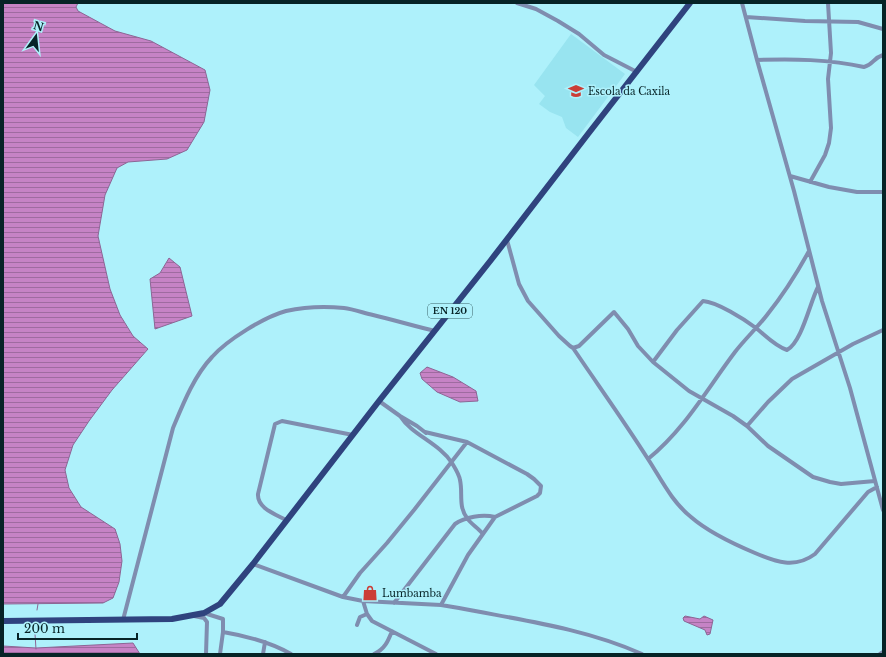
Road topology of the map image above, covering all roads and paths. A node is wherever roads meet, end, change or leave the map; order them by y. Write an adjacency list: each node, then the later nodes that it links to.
1 (517, 3): 11 (street)
2 (690, 3): 11 (main road, EN 120)
3 (742, 3): 5 (street)
4 (828, 3): 6 (street)
5 (746, 17): 6 (street); 9 (street)
6 (828, 21): 7 (street); 10 (street)
7 (883, 29)
8 (883, 55): 10 (street)
9 (757, 60): 10 (street); 12 (street)
10 (831, 62): 13 (street)
11 (637, 72): 15 (main road, EN 120)
12 (790, 176): 13 (street); 16 (street)
13 (810, 182): 14 (street)
14 (883, 192)
15 (507, 240): 20 (main road, EN 120); 21 (street)
16 (809, 251): 17 (street); 18 (street)
17 (818, 286): 18 (street); 22 (street)
18 (756, 328): 23 (street); 24 (street)
19 (883, 330): 22 (street)
20 (435, 331): 25 (main road, EN 120); 50 (street)
21 (573, 348): 23 (street); 32 (street)
22 (838, 352): 27 (street); 34 (street)
23 (653, 362): 24 (street)
24 (702, 398): 27 (street); 32 (street)
25 (379, 401): 26 (street); 29 (main road, EN 120)
26 (400, 416): 28 (street); 30 (street)
27 (747, 426): 34 (street)
28 (425, 432): 30 (street); 31 (street)
29 (353, 435): 39 (main road, EN 120); 39 (street)
30 (431, 442): 33 (street)
31 (467, 442): 33 (street); 37 (street)
32 (648, 459): 35 (street)
33 (452, 462): 38 (street); 42 (street)
34 (875, 481): 35 (street)
35 (876, 487): 36 (street)
36 (883, 510)
37 (495, 517): 38 (street); 40 (street)
38 (466, 518): 40 (street); 44 (street)
39 (286, 520): 41 (main road, EN 120)
40 (482, 533): 45 (street)
41 (254, 564): 42 (street); 46 (main road, EN 120)
42 (343, 596): 43 (street)
43 (363, 601): 44 (street); 47 (street)
44 (394, 603): 45 (street)
45 (441, 605): 62 (street)
46 (204, 613): 48 (main road, EN 120); 53 (street)
47 (367, 614): 51 (street); 52 (street)
48 (194, 616): 50 (main road, EN 120); 56 (street)
49 (3, 621): 50 (main road, EN 120)
50 (122, 621)
51 (357, 625)
52 (392, 631): 60 (street); 61 (street)
53 (223, 632): 54 (street); 57 (street)
54 (265, 642): 58 (street); 59 (street)
55 (883, 652): 63 (street)
56 (206, 654)
57 (220, 654)
58 (263, 654)
59 (291, 654)
60 (374, 654)
61 (436, 654)
62 (642, 654)
63 (880, 654)

